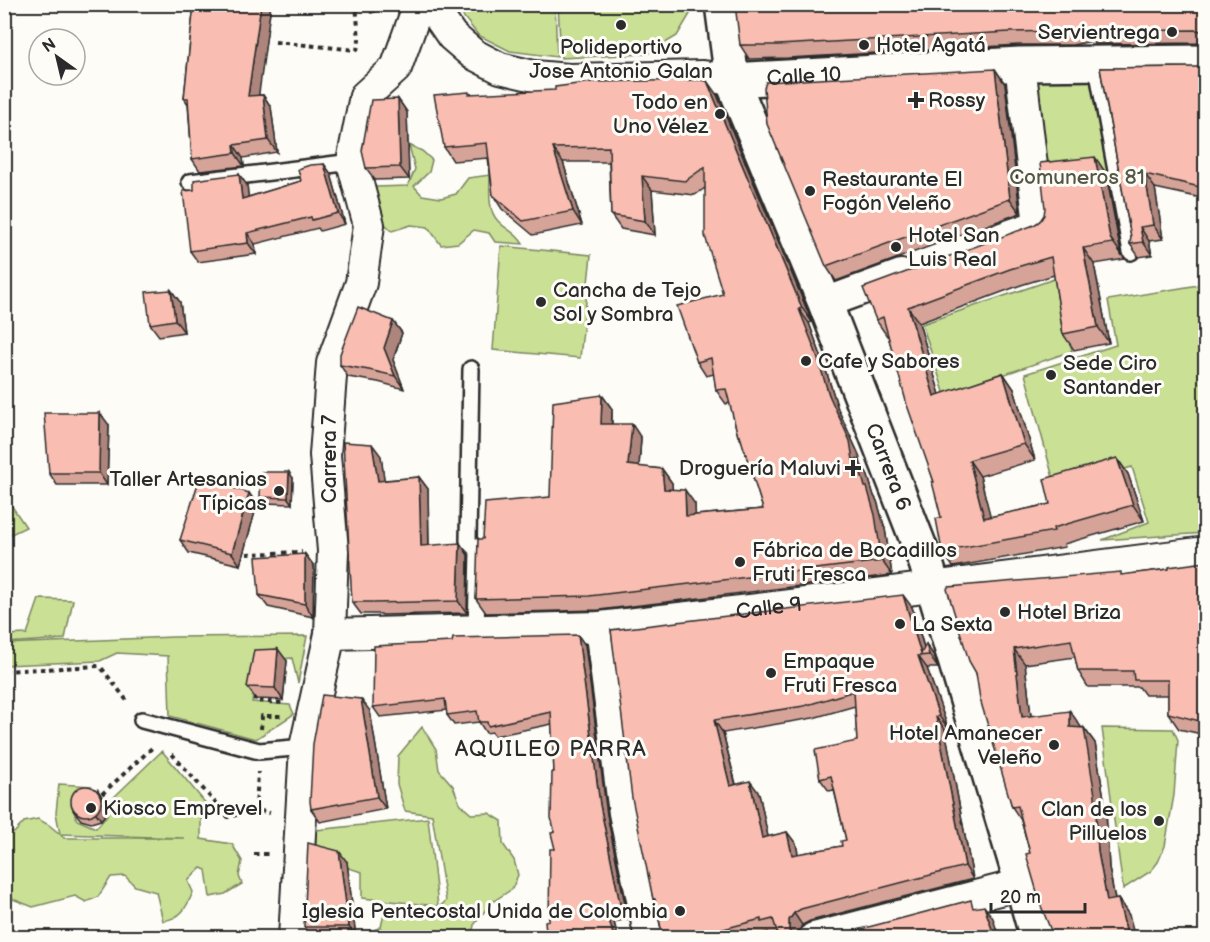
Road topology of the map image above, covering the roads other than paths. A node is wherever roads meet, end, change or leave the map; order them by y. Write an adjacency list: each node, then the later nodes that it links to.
1 (419, 4): 8 (street, Carrera 7)
2 (430, 4): 7 (street, Calle 10)
3 (722, 4): 7 (main road, Carrera 6)
4 (1096, 62): 5 (main road, Calle 10); 6 (main road, Calle 10); 11 (lane)
5 (1206, 63)
6 (1020, 64): 7 (main road, Calle 10); 10 (street)
7 (732, 80): 13 (main road, Carrera 6)
8 (352, 162): 9 (lane); 19 (street, Carrera 7)
9 (190, 182)
10 (982, 245)
11 (1131, 252)
12 (926, 266): 13 (street)
13 (825, 303): 16 (main road, Carrera 6)
14 (471, 369): 18 (lane)
15 (1206, 552): 16 (street, Calle 9)
16 (933, 587): 17 (street, Calle 9); 22 (main road, Carrera 6)
17 (600, 627): 18 (street, Calle 9); 24 (street)
18 (476, 630): 19 (street, Calle 9)
19 (330, 634): 21 (street, Carrera 7)
20 (142, 720): 21 (lane)
21 (305, 747): 23 (street, Carrera 7)
22 (1022, 884): 25 (street); 26 (main road, Carrera 6)
23 (294, 938)
24 (650, 938)
25 (814, 938)
26 (1037, 938)

